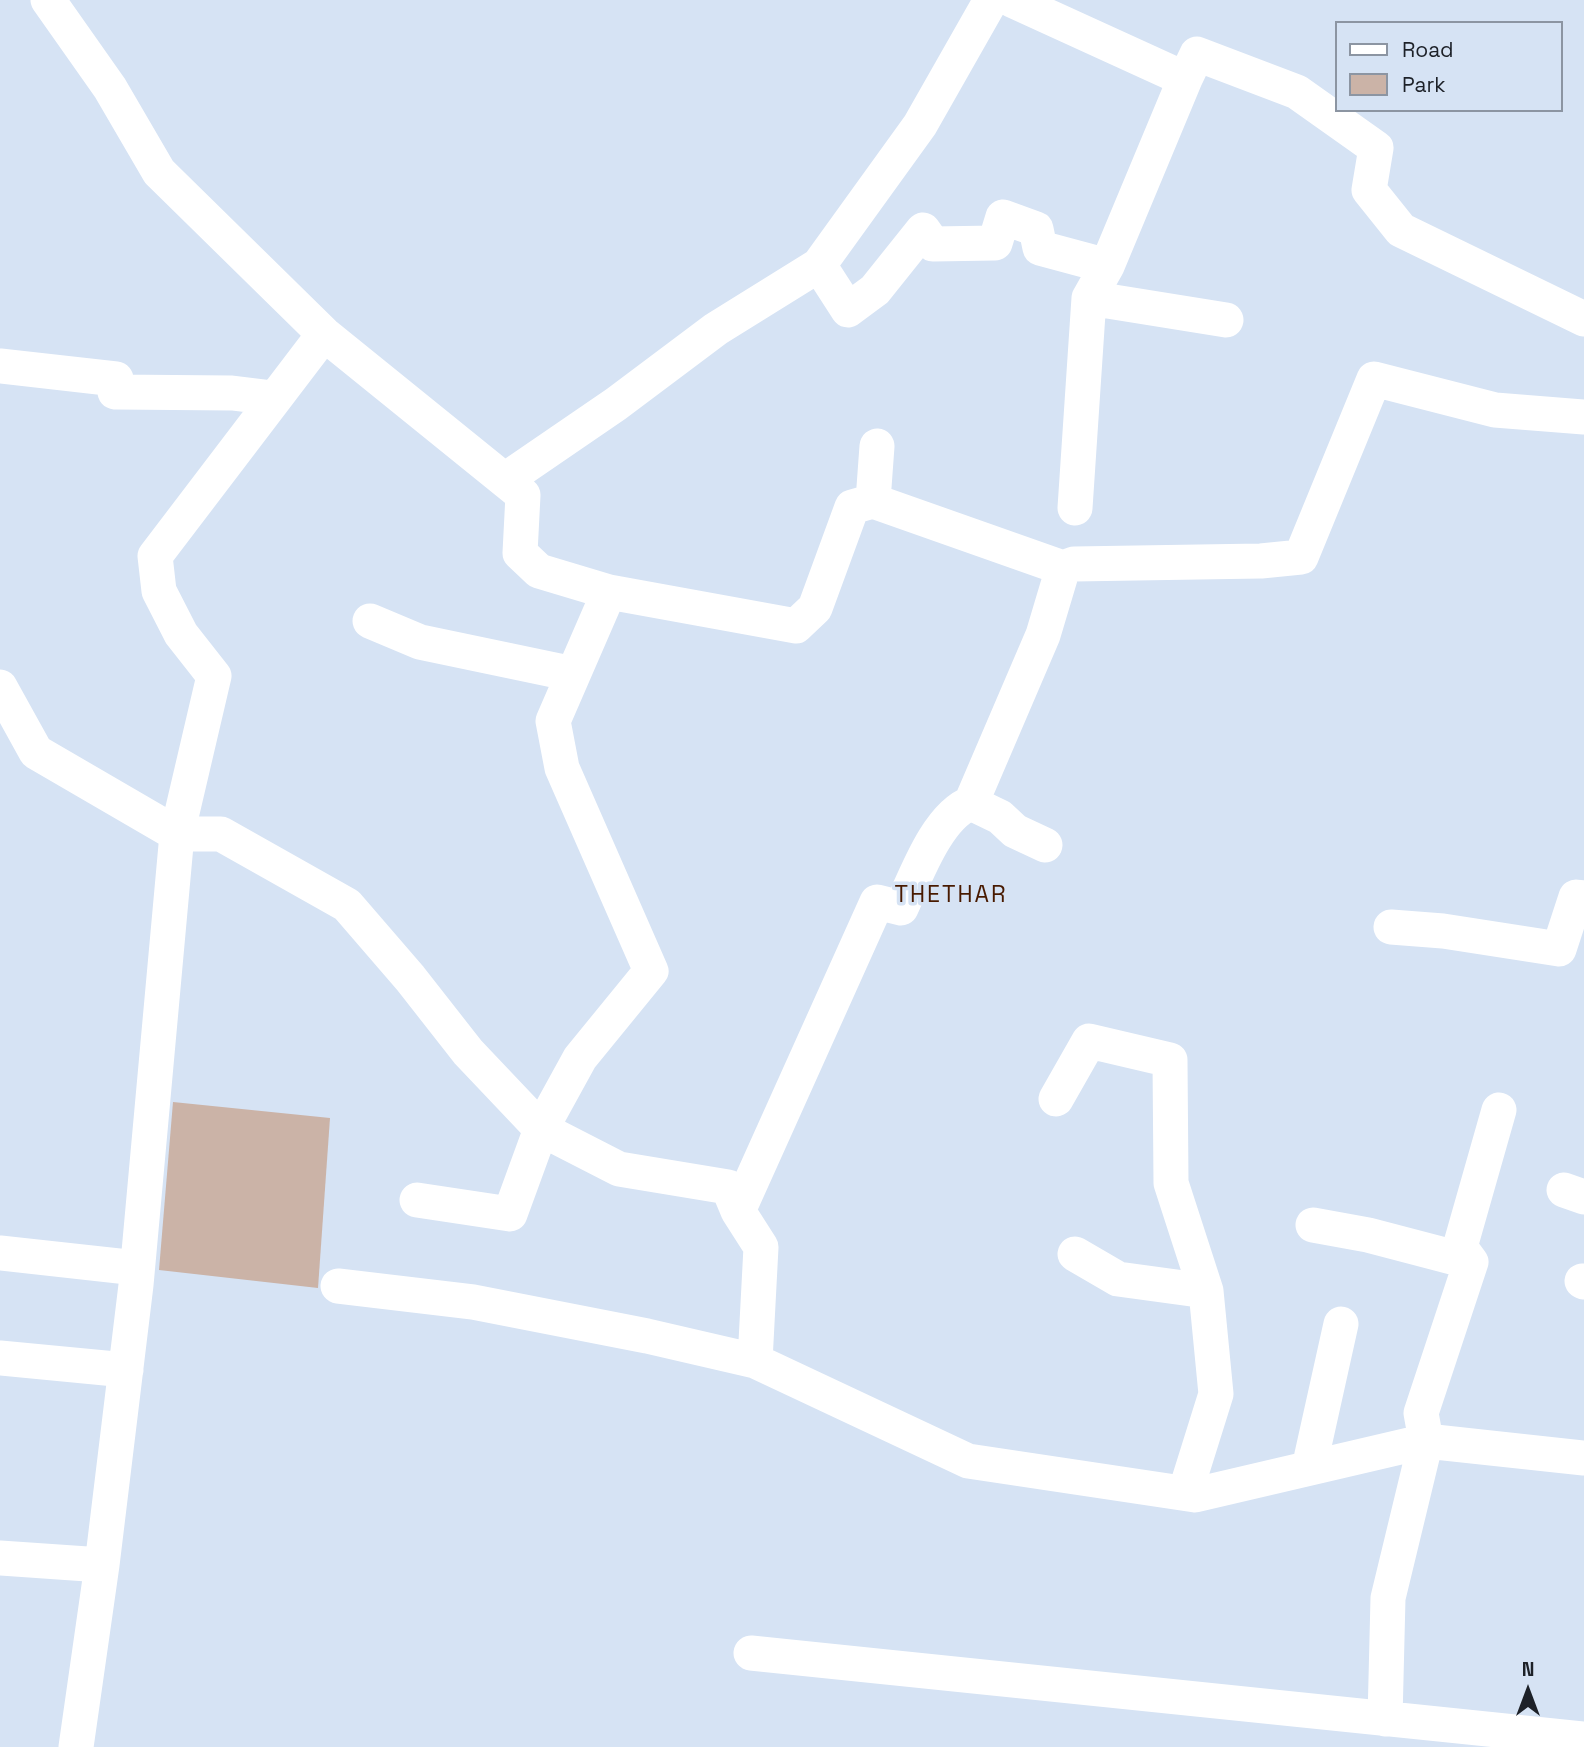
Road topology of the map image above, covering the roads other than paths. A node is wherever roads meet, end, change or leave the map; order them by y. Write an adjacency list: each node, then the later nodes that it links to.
1 (991, 0): 5 (street)
2 (1012, 0): 4 (street)
3 (61, 9): 10 (street)
4 (1185, 79): 6 (street); 8 (street)
5 (819, 265): 6 (street); 15 (street)
6 (1107, 266): 7 (street)
7 (1089, 298): 9 (street); 17 (street)
8 (1584, 319)
9 (1226, 320)
10 (324, 334): 12 (street); 15 (street)
11 (0, 366): 12 (street)
12 (273, 398): 24 (street)
13 (1584, 417): 18 (street)
14 (877, 446): 16 (street)
15 (505, 480): 19 (street)
16 (873, 501): 18 (street); 19 (street)
17 (1075, 508)
18 (1063, 568): 23 (street)
19 (609, 592): 21 (street)
20 (370, 621): 21 (street)
21 (573, 674): 30 (street)
22 (0, 687): 24 (street)
23 (971, 803): 25 (street); 32 (street)
24 (177, 834): 30 (street); 37 (street)
25 (1045, 845)
26 (1584, 898): 27 (street)
27 (1391, 927)
28 (1056, 1099): 39 (street)
29 (1499, 1110): 36 (street)
30 (541, 1129): 31 (street); 32 (street)
31 (417, 1200)
32 (738, 1211): 42 (street)
33 (1313, 1225): 36 (street)
34 (0, 1254): 37 (street)
35 (1075, 1254): 39 (street)
36 (1471, 1262): 44 (street)
37 (137, 1268): 43 (street)
38 (338, 1286): 42 (street)
39 (1206, 1291): 47 (street)
40 (1341, 1324): 46 (street)
41 (0, 1359): 43 (street)
42 (755, 1361): 47 (street)
43 (126, 1370): 49 (street)
44 (1426, 1441): 45 (street); 46 (street); 51 (street)
45 (1584, 1458)
46 (1309, 1468): 47 (street)
47 (1185, 1493)
48 (0, 1558): 49 (street)
49 (102, 1565): 53 (street)
50 (751, 1653): 51 (street)
51 (1385, 1719): 52 (street)
52 (1584, 1739)
53 (76, 1747)

